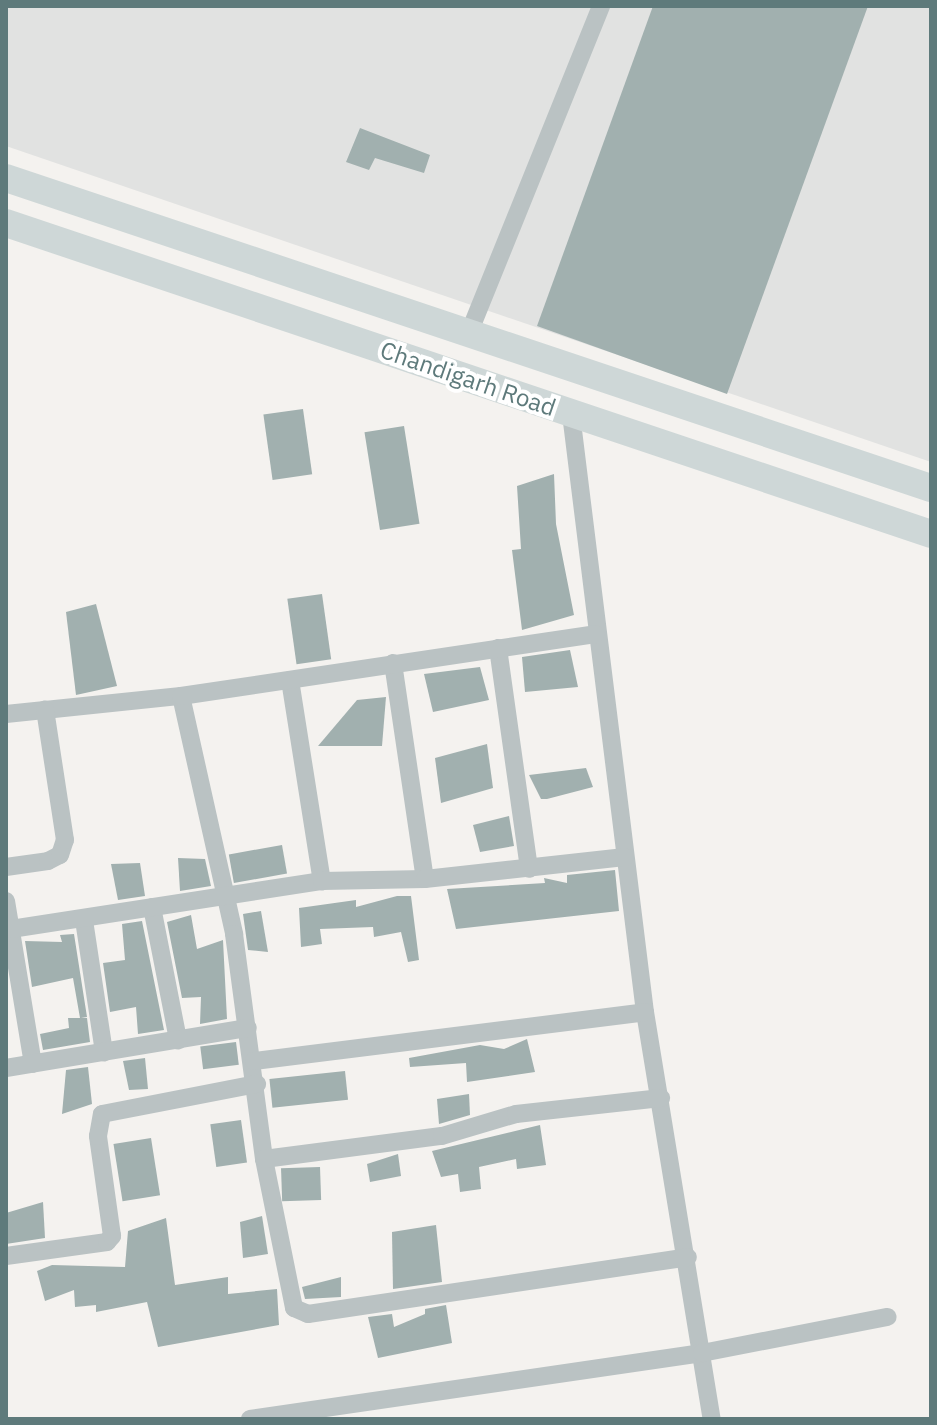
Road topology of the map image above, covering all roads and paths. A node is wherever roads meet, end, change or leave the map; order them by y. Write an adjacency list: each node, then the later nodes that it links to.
1 (601, 6): 4 (street)
2 (6, 178): 4 (main road, Chandigarh Road)
3 (6, 223): 5 (main road, Chandigarh Road)
4 (469, 333): 6 (main road, Chandigarh Road)
5 (571, 414): 7 (main road, Chandigarh Road); 8 (street)
6 (931, 488)
7 (931, 534)
8 (595, 634): 9 (street); 15 (street)
9 (498, 648): 10 (street); 17 (street)
10 (393, 663): 11 (street); 18 (street)
11 (290, 680): 12 (street); 19 (street)
12 (181, 696): 13 (street); 20 (street)
13 (45, 710): 14 (street); 16 (street)
14 (6, 714)
15 (625, 857): 17 (street); 25 (street)
16 (6, 867)
17 (529, 869): 18 (street)
18 (425, 879): 19 (street)
19 (322, 881): 20 (street)
20 (222, 894): 22 (street); 26 (street)
21 (6, 901): 24 (street)
22 (152, 907): 23 (street); 27 (street)
23 (84, 920): 24 (street); 28 (street)
24 (11, 929): 30 (street)
25 (645, 1012): 29 (street); 33 (street)
26 (248, 1028): 27 (street); 29 (street)
27 (178, 1040): 28 (street)
28 (104, 1052): 30 (street)
29 (254, 1061): 32 (street)
30 (33, 1064): 31 (street)
31 (6, 1068)
32 (257, 1084): 34 (street); 35 (street)
33 (661, 1098): 34 (street); 36 (street)
34 (264, 1159): 36 (street)
35 (6, 1256)
36 (688, 1257): 38 (street)
37 (888, 1317): 38 (street)
38 (702, 1353): 39 (street); 40 (street)
39 (250, 1419)
40 (712, 1419)

